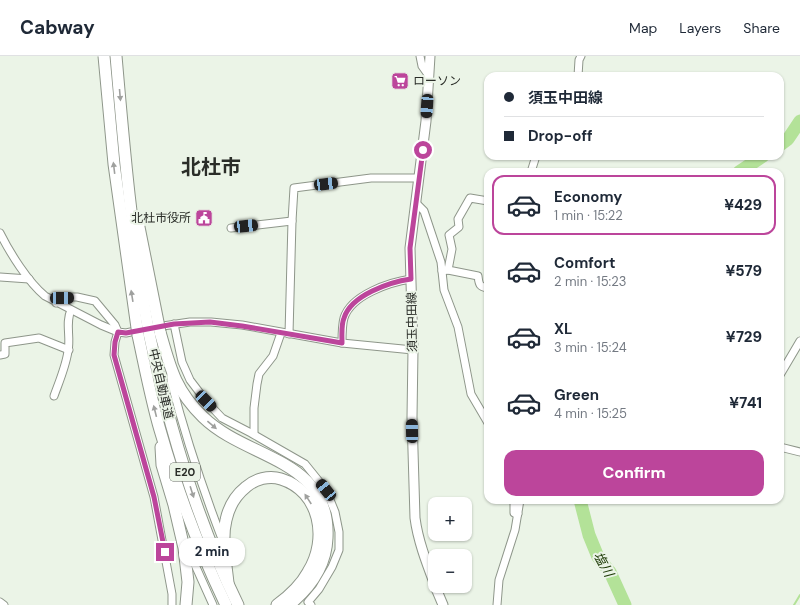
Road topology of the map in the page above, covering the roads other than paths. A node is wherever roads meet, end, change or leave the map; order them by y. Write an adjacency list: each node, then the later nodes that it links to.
1 (104, 56): 23 (highway, 中央自動車道 / E20, one-way to 1, bridge)
2 (116, 56): 23 (highway, 中央自動車道 / E20, one-way to 23, bridge)
3 (420, 56): 7 (street)
4 (430, 56): 7 (main road, 須玉中田線)
5 (581, 56): 6 (street)
6 (578, 72)
7 (429, 76): 8 (main road, 須玉中田線)
8 (419, 178): 10 (main road, 須玉中田線); 11 (street)
9 (484, 200): 14 (street)
10 (416, 203): 14 (street); 17 (main road, 須玉中田線)
11 (292, 221): 12 (street); 25 (street)
12 (231, 228)
13 (0, 233): 16 (street)
14 (445, 270): 18 (street); 34 (street)
15 (0, 277): 16 (street)
16 (29, 279): 19 (street)
17 (411, 279): 27 (street); 29 (main road, 須玉中田線)
18 (484, 287)
19 (56, 303): 20 (street); 22 (street)
20 (71, 310): 22 (street); 28 (street)
21 (174, 324): 22 (street); 24 (street); 36 (street)
22 (118, 332): 49 (street)
23 (149, 333): 31 (highway); 35 (highway, 中央自動車道 / E20, one-way to 23); 45 (highway, 中央自動車道 / E20, one-way to 45)
24 (281, 333): 25 (street); 36 (street)
25 (289, 334): 27 (street)
26 (800, 341): 32 (street)
27 (342, 343): 29 (street)
28 (68, 350): 30 (street); 33 (street)
29 (413, 350): 44 (main road, 須玉中田線)
30 (0, 355)
31 (170, 368): 43 (street); 55 (highway, one-way to 55)
32 (784, 368)
33 (54, 396)
34 (484, 417)
35 (160, 430): 42 (highway); 52 (highway, 中央自動車道 / E20)
36 (254, 434): 56 (street)
37 (784, 448): 38 (street)
38 (800, 452)
39 (514, 504): 41 (street)
40 (519, 504): 41 (street)
41 (518, 514): 58 (street)
42 (180, 530): 50 (highway); 51 (street)
43 (225, 546): 45 (highway); 54 (highway, one-way to 43)
44 (428, 568)
45 (228, 583): 53 (highway, 中央自動車道 / E20)
46 (438, 593): 57 (main road, 須玉中田線)
47 (0, 602): 48 (street)
48 (4, 605)
49 (172, 605)
50 (186, 605)
51 (213, 605)
52 (226, 605)
53 (238, 605)
54 (277, 605)
55 (289, 605)
56 (310, 605)
57 (444, 605)
58 (497, 605)

